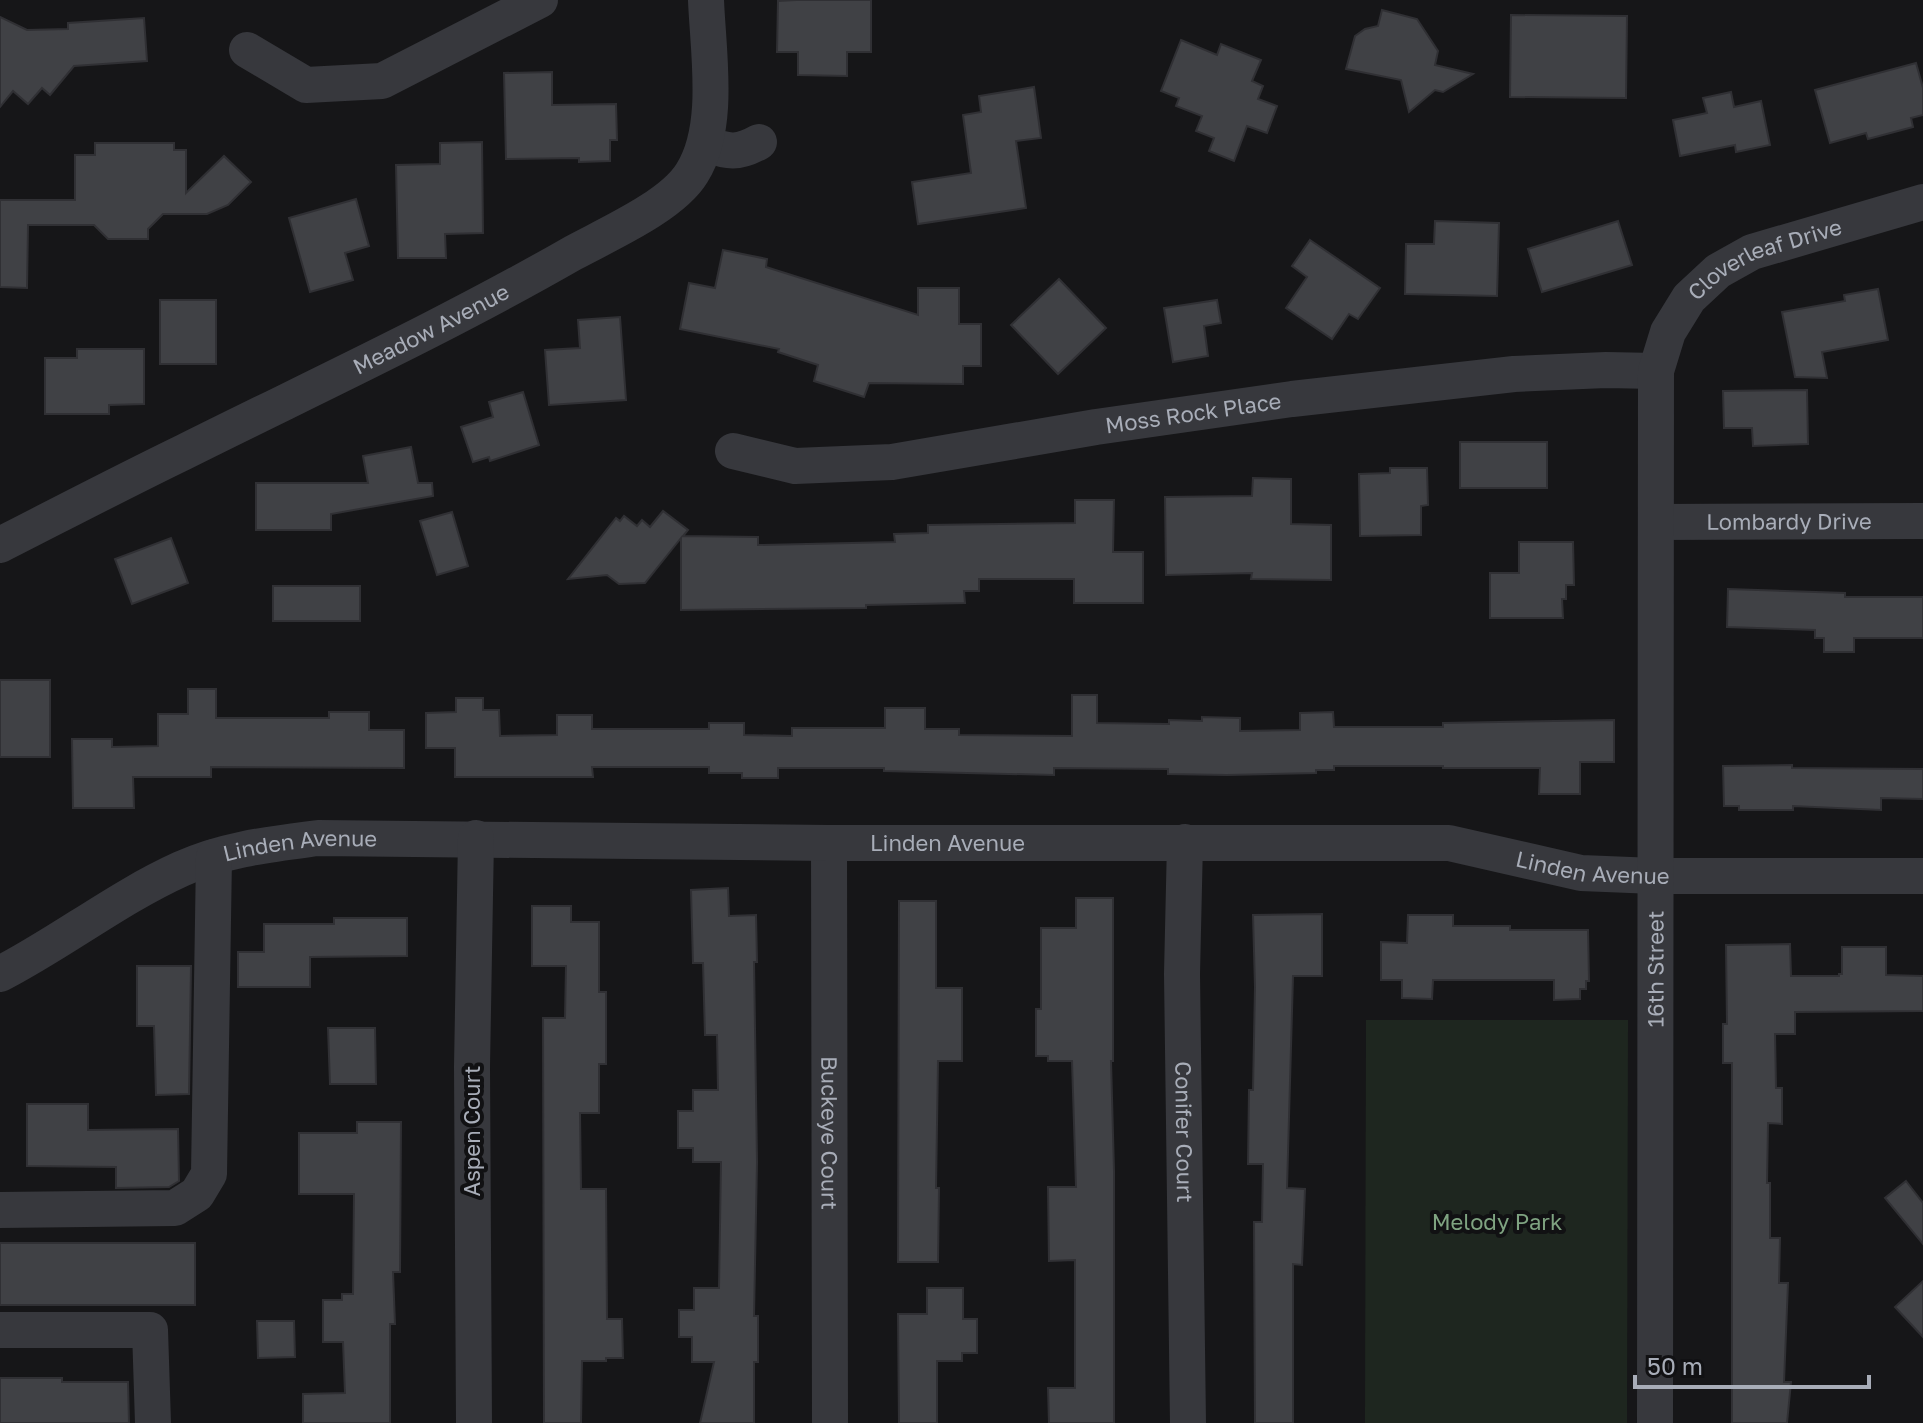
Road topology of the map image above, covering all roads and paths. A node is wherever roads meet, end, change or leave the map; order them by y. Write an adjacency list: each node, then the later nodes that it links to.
1 (540, 0): 3 (street)
2 (706, 0): 5 (street, Meadow Avenue)
3 (247, 50)
4 (759, 142): 5 (street)
5 (706, 144): 11 (street, Meadow Avenue)
6 (1923, 202): 7 (street, Cloverleaf Drive)
7 (1656, 371): 8 (street, Moss Rock Place); 10 (street, 16th Street)
8 (733, 451)
9 (1923, 521): 10 (street, Lombardy Drive)
10 (1657, 522): 16 (street, 16th Street)
11 (0, 545)
12 (476, 838): 14 (street, Linden Avenue); 15 (street, Linden Avenue); 22 (street, Aspen Court)
13 (1185, 842): 14 (street, Linden Avenue); 16 (street, Linden Avenue); 24 (street, Conifer Court)
14 (829, 843): 23 (street, Buckeye Court)
15 (214, 857): 18 (street, Linden Avenue); 19 (street)
16 (1655, 876): 17 (street, Linden Avenue); 25 (street, 16th Street)
17 (1923, 876)
18 (0, 974)
19 (0, 1210)
20 (0, 1330): 21 (street)
21 (153, 1423)
22 (474, 1423)
23 (830, 1423)
24 (1188, 1423)
25 (1655, 1423)

